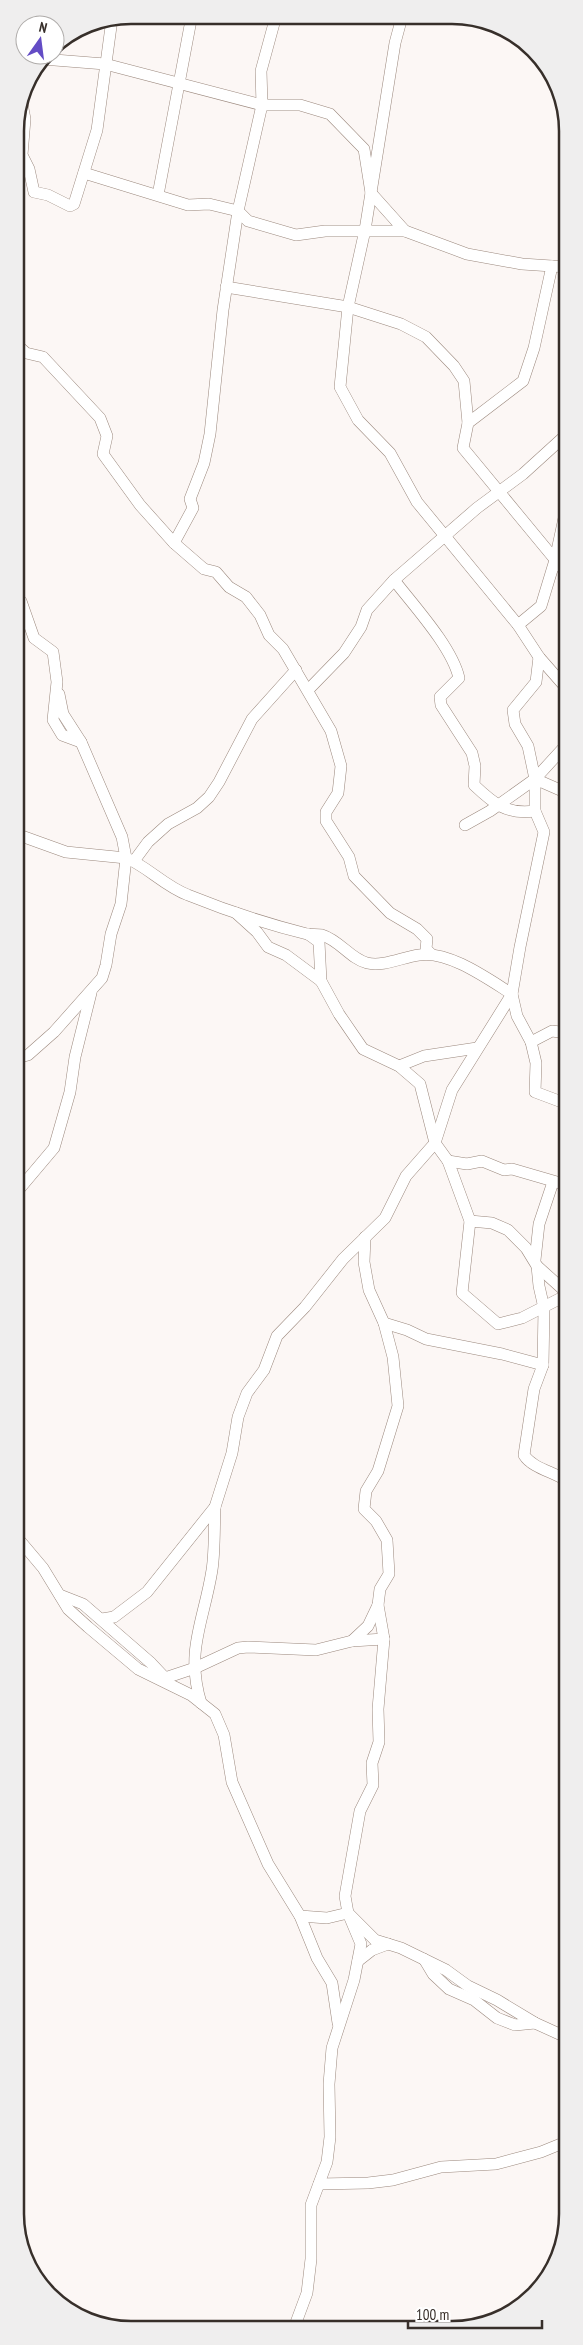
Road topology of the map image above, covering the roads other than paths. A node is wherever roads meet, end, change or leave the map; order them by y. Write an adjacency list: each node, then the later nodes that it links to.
1 (190, 24): 7 (street)
2 (274, 24): 8 (street)
3 (401, 24): 13 (street)
4 (111, 26): 6 (street)
5 (65, 61): 6 (street)
6 (105, 64): 7 (street); 12 (street)
7 (178, 83): 8 (street); 14 (street)
8 (262, 105): 13 (street); 15 (street)
9 (25, 118): 10 (street)
10 (24, 131)
11 (24, 158): 12 (street)
12 (84, 173): 14 (street)
13 (371, 193): 16 (street); 17 (street)
14 (158, 195): 15 (street)
15 (238, 211): 16 (street); 20 (street)
16 (365, 230): 17 (street); 21 (street)
17 (405, 231): 18 (street)
18 (552, 266): 19 (street); 23 (street)
19 (559, 266)
20 (226, 287): 21 (street); 27 (street)
21 (348, 307): 23 (street); 26 (street)
22 (24, 351): 27 (street)
23 (468, 423): 25 (street)
24 (559, 441): 25 (street)
25 (499, 494): 26 (street); 29 (street)
26 (446, 537): 31 (street); 34 (street)
27 (174, 543): 36 (street)
28 (559, 543): 29 (street)
29 (555, 560): 30 (street); 34 (street)
30 (559, 565)
31 (394, 580): 38 (street); 42 (street)
32 (24, 612): 33 (street)
33 (25, 616): 46 (street)
34 (518, 625): 35 (street)
35 (539, 657): 37 (street); 40 (street)
36 (296, 670): 38 (street); 46 (street)
37 (559, 680)
38 (308, 690): 49 (street)
39 (559, 753): 40 (street)
40 (535, 780): 41 (street); 42 (street); 43 (street)
41 (559, 790)
42 (496, 806): 43 (street); 44 (street)
43 (535, 811): 52 (street)
44 (465, 825)
45 (24, 837): 46 (street)
46 (130, 860): 47 (street); 51 (street)
47 (232, 911): 48 (street); 50 (street)
48 (308, 934): 49 (street); 50 (street)
49 (431, 954): 52 (street)
50 (321, 981): 57 (street)
51 (92, 989): 56 (street); 63 (street)
52 (512, 994): 54 (street); 55 (street)
53 (559, 1032): 54 (street)
54 (531, 1042): 58 (street)
55 (477, 1048): 57 (street); 59 (street)
56 (24, 1056)
57 (399, 1066): 59 (street)
58 (559, 1101)
59 (435, 1143): 60 (street); 65 (street)
60 (448, 1161): 61 (street); 64 (street)
61 (553, 1182): 62 (street); 66 (street)
62 (559, 1183)
63 (24, 1184)
64 (470, 1221): 66 (street); 69 (street)
65 (365, 1238): 70 (street); 73 (street)
66 (536, 1263): 67 (street); 69 (street)
67 (559, 1286)
68 (559, 1299): 69 (street)
69 (544, 1308): 71 (street)
70 (384, 1324): 71 (street); 76 (street)
71 (543, 1366): 72 (street)
72 (559, 1475)
73 (214, 1508): 77 (street); 80 (street)
74 (24, 1545): 75 (street)
75 (60, 1595): 77 (street); 81 (street)
76 (378, 1606): 78 (street); 79 (street)
77 (102, 1619): 81 (street)
78 (384, 1639): 79 (street); 83 (street)
79 (352, 1641): 80 (street)
80 (195, 1668): 81 (street); 82 (street)
81 (168, 1680): 82 (street)
82 (202, 1703): 84 (street)
83 (348, 1913): 84 (street); 85 (street); 86 (street)
84 (300, 1916): 87 (street)
85 (388, 1944): 86 (street); 88 (street)
86 (358, 1961): 87 (street)
87 (338, 2026): 90 (street)
88 (559, 2034)
89 (559, 2145): 90 (street)
90 (319, 2184): 91 (street)
91 (297, 2321)

